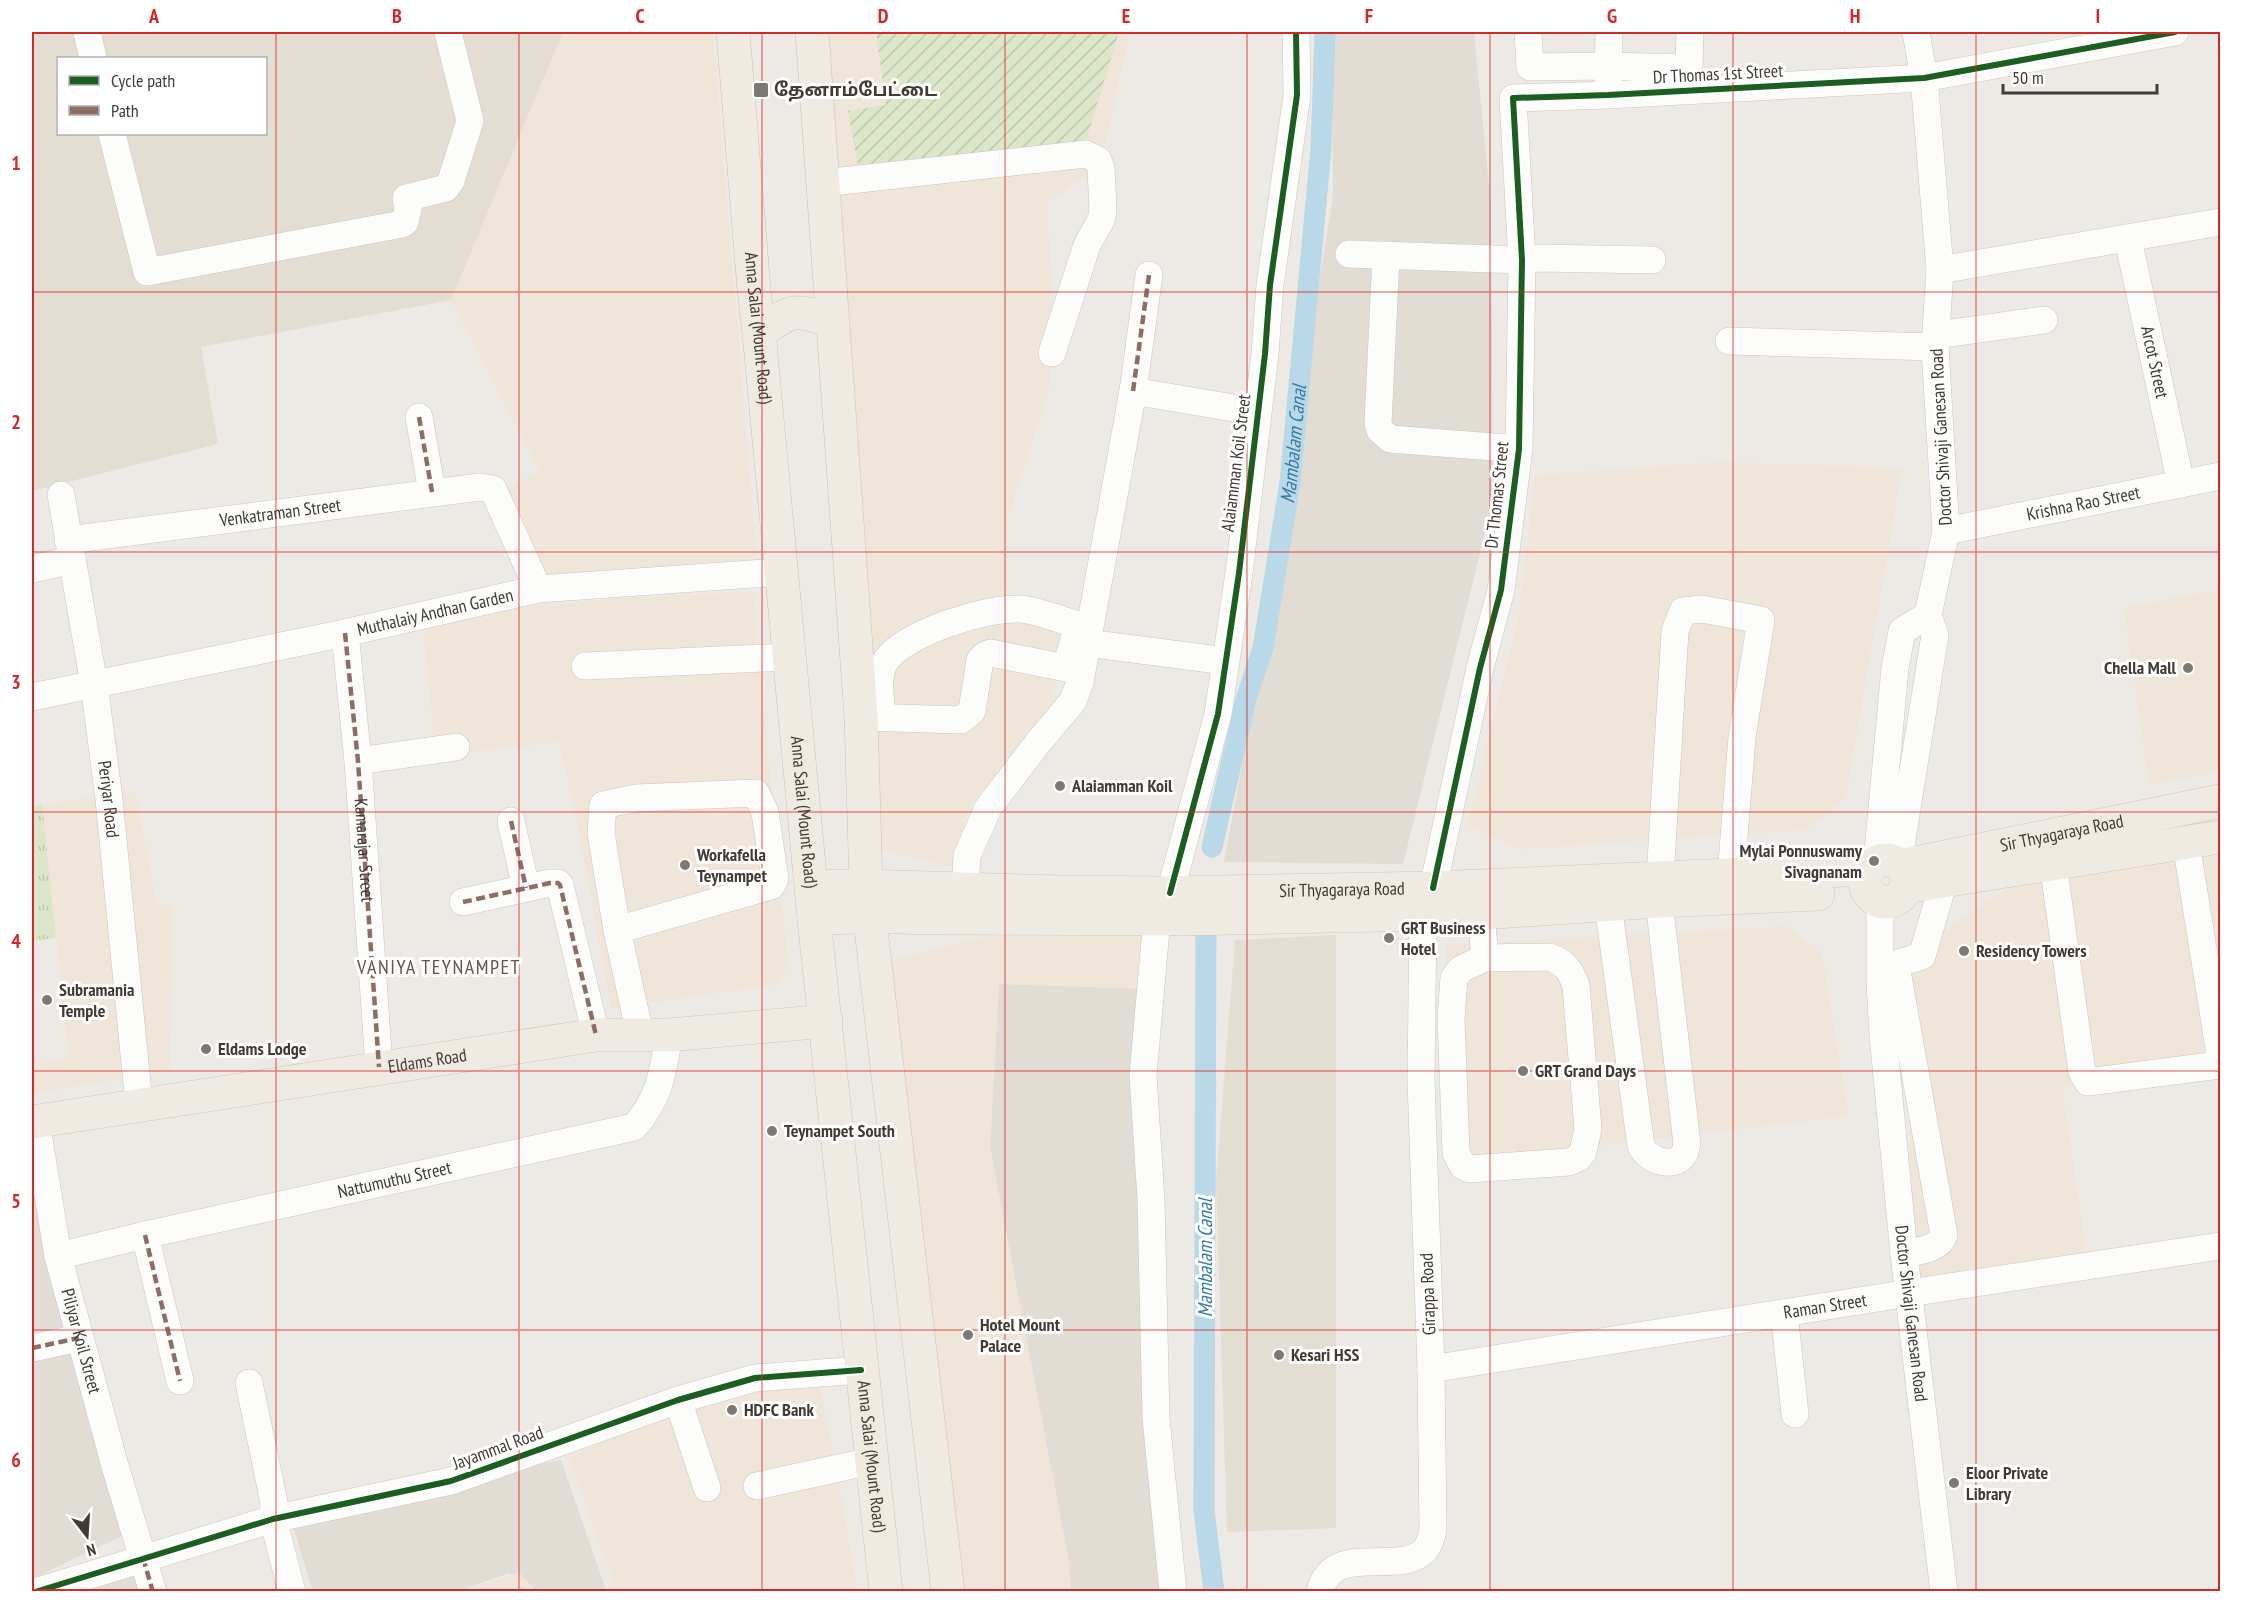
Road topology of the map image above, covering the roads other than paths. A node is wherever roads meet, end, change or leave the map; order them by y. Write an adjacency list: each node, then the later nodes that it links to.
1 (87, 32): 11 (street)
2 (448, 32): 16 (street)
3 (733, 32): 27 (main road, Anna Salai (Mount Road))
4 (812, 32): 17 (main road)
5 (1296, 32): 35 (street, Alaiamman Koil Street)
6 (1528, 32): 12 (street)
7 (1609, 32): 12 (street)
8 (1690, 32): 12 (street)
9 (1916, 32): 13 (street, Doctor Shivaji Ganesan Road)
10 (2175, 32): 13 (street, Dr Thomas 1st Street)
11 (93, 57)
12 (1608, 66): 14 (street)
13 (1924, 78): 14 (street, Dr Thomas 1st Street); 24 (street, Doctor Shivaji Ganesan Road)
14 (1608, 95): 15 (street, Dr Thomas 1st Street)
15 (1513, 98): 22 (street, Dr Thomas Street)
16 (112, 135)
17 (823, 183): 26 (main road); 33 (street)
18 (2220, 222): 19 (street)
19 (2128, 239): 24 (street); 39 (street, Arcot Street)
20 (1349, 254): 21 (street)
21 (1386, 256): 22 (street); 37 (street)
22 (1522, 260): 23 (street); 37 (street, Dr Thomas Street)
23 (1652, 260)
24 (1940, 270): 32 (street, Doctor Shivaji Ganesan Road)
25 (1149, 276): 34 (street)
26 (830, 287): 27 (main road); 29 (main road)
27 (753, 290): 30 (main road, Anna Salai (Mount Road))
28 (2044, 320): 32 (street)
29 (832, 321): 30 (main road); 54 (main road)
30 (759, 333): 45 (main road, Anna Salai (Mount Road))
31 (1729, 341): 32 (street)
32 (1936, 341): 42 (street, Doctor Shivaji Ganesan Road)
33 (1052, 353)
34 (1133, 391): 35 (street, Alaiamman Koil Street); 48 (street)
35 (1257, 411): 50 (street, Alaiamman Koil Street)
36 (419, 417): 40 (street)
37 (1519, 449): 72 (street, Dr Thomas Street)
38 (2220, 476): 39 (street, Krishna Rao Street)
39 (2181, 484): 42 (street, Krishna Rao Street)
40 (432, 492): 43 (street, Venkatraman Street); 46 (street, Venkatraman Street)
41 (61, 495): 43 (street, Periyar Road)
42 (1946, 531): 65 (street, Doctor Shivaji Ganesan Road)
43 (70, 550): 44 (street); 52 (street, Periyar Road)
44 (32, 568)
45 (780, 572): 46 (street, Muthalaiy Andhan Garden); 49 (main road, Anna Salai (Mount Road))
46 (538, 589): 47 (street, Muthalaiy Andhan Garden)
47 (345, 633): 52 (street, Muthalaiy Andhan Garden); 56 (street, Kamarajar Street)
48 (1087, 643): 50 (street); 70 (street)
49 (789, 657): 51 (street); 61 (main road, Anna Salai (Mount Road))
50 (1226, 661): 75 (street, Alaiamman Koil Street)
51 (585, 666)
52 (94, 684): 53 (street); 84 (street, Periyar Road)
53 (32, 696)
54 (872, 717): 54 (street); 71 (main road)
55 (456, 747): 56 (street)
56 (358, 760): 83 (street, Kamarajar Street)
57 (2220, 801): 65 (main road, Sir Thyagaraya Road)
58 (511, 821): 68 (street)
59 (2220, 837): 60 (main road, Sir Thyagaraya Road)
60 (2186, 843): 63 (main road, Sir Thyagaraya Road); 63 (street)
61 (809, 850): 62 (street); 67 (main road, Anna Salai (Mount Road))
62 (772, 856): 78 (street); 78 (street)
63 (2053, 863): 66 (main road, Sir Thyagaraya Road)
64 (1731, 874): 65 (main road, Sir Thyagaraya Road); 69 (main road, Sir Thyagaraya Road); 69 (street)
65 (1886, 877): 66 (main road, Sir Thyagaraya Road); 69 (main road, Sir Thyagaraya Road); 90 (street, Doctor Shivaji Ganesan Road)
66 (1944, 881): 90 (street)
67 (812, 886): 71 (main road, Sir Thyagaraya Road); 77 (main road, Anna Salai (Mount Road))
68 (526, 888): 73 (street); 81 (street)
69 (1659, 889): 72 (main road, Sir Thyagaraya Road); 74 (main road, Sir Thyagaraya Road); 74 (street)
70 (965, 890): 71 (main road, Sir Thyagaraya Road); 75 (main road, Sir Thyagaraya Road)
71 (868, 901): 75 (main road, Sir Thyagaraya Road); 77 (main road, Sir Thyagaraya Road); 111 (main road)
72 (1428, 901): 75 (main road, Sir Thyagaraya Road); 76 (main road, Sir Thyagaraya Road); 87 (street, Girappa Road)
73 (463, 902)
74 (1608, 904): 76 (main road, Sir Thyagaraya Road)
75 (1163, 905): 112 (street, Alaiamman Koil Street)
76 (1481, 912): 79 (street)
77 (814, 919): 80 (main road, Anna Salai (Mount Road))
78 (617, 930): 82 (street)
79 (1485, 958): 86 (street); 86 (street)
80 (826, 1021): 82 (main road, Eldams Road); 97 (main road, Anna Salai (Mount Road))
81 (596, 1035): 82 (main road, Eldams Road); 83 (main road, Eldams Road)
82 (654, 1035): 88 (street, Nattumuthu Street)
83 (379, 1067): 84 (main road, Eldams Road)
84 (139, 1104): 85 (main road, Eldams Road)
85 (34, 1122): 91 (street, Piliyar Koil Street)
86 (1463, 1166): 87 (street)
87 (1424, 1167): 96 (street, Girappa Road)
88 (145, 1235): 91 (street, Nattumuthu Street); 98 (street)
89 (2220, 1246): 92 (street, Raman Street)
90 (1904, 1254): 92 (street, Doctor Shivaji Ganesan Road)
91 (58, 1256): 94 (street, Piliyar Koil Street)
92 (1909, 1293): 93 (street, Raman Street); 114 (street, Doctor Shivaji Ganesan Road)
93 (1784, 1313): 96 (street, Raman Street); 101 (street)
94 (79, 1338): 95 (street); 106 (street, Piliyar Koil Street)
95 (32, 1348)
96 (1431, 1369): 113 (street, Girappa Road)
97 (861, 1370): 100 (street, Jayammal Road); 102 (main road, Anna Salai (Mount Road))
98 (180, 1381)
99 (249, 1383): 105 (street)
100 (678, 1400): 104 (street); 105 (street, Jayammal Road)
101 (1796, 1414)
102 (871, 1461): 103 (street); 107 (main road, Anna Salai (Mount Road))
103 (758, 1486)
104 (707, 1488)
105 (273, 1519): 106 (street, Jayammal Road); 110 (street)
106 (143, 1558): 108 (street, Jayammal Road); 109 (street, Piliyar Koil Street)
107 (880, 1590)
108 (35, 1592)
109 (153, 1592)
110 (292, 1592)
111 (948, 1592)
112 (1173, 1592)
113 (1320, 1592)
114 (1944, 1592)

